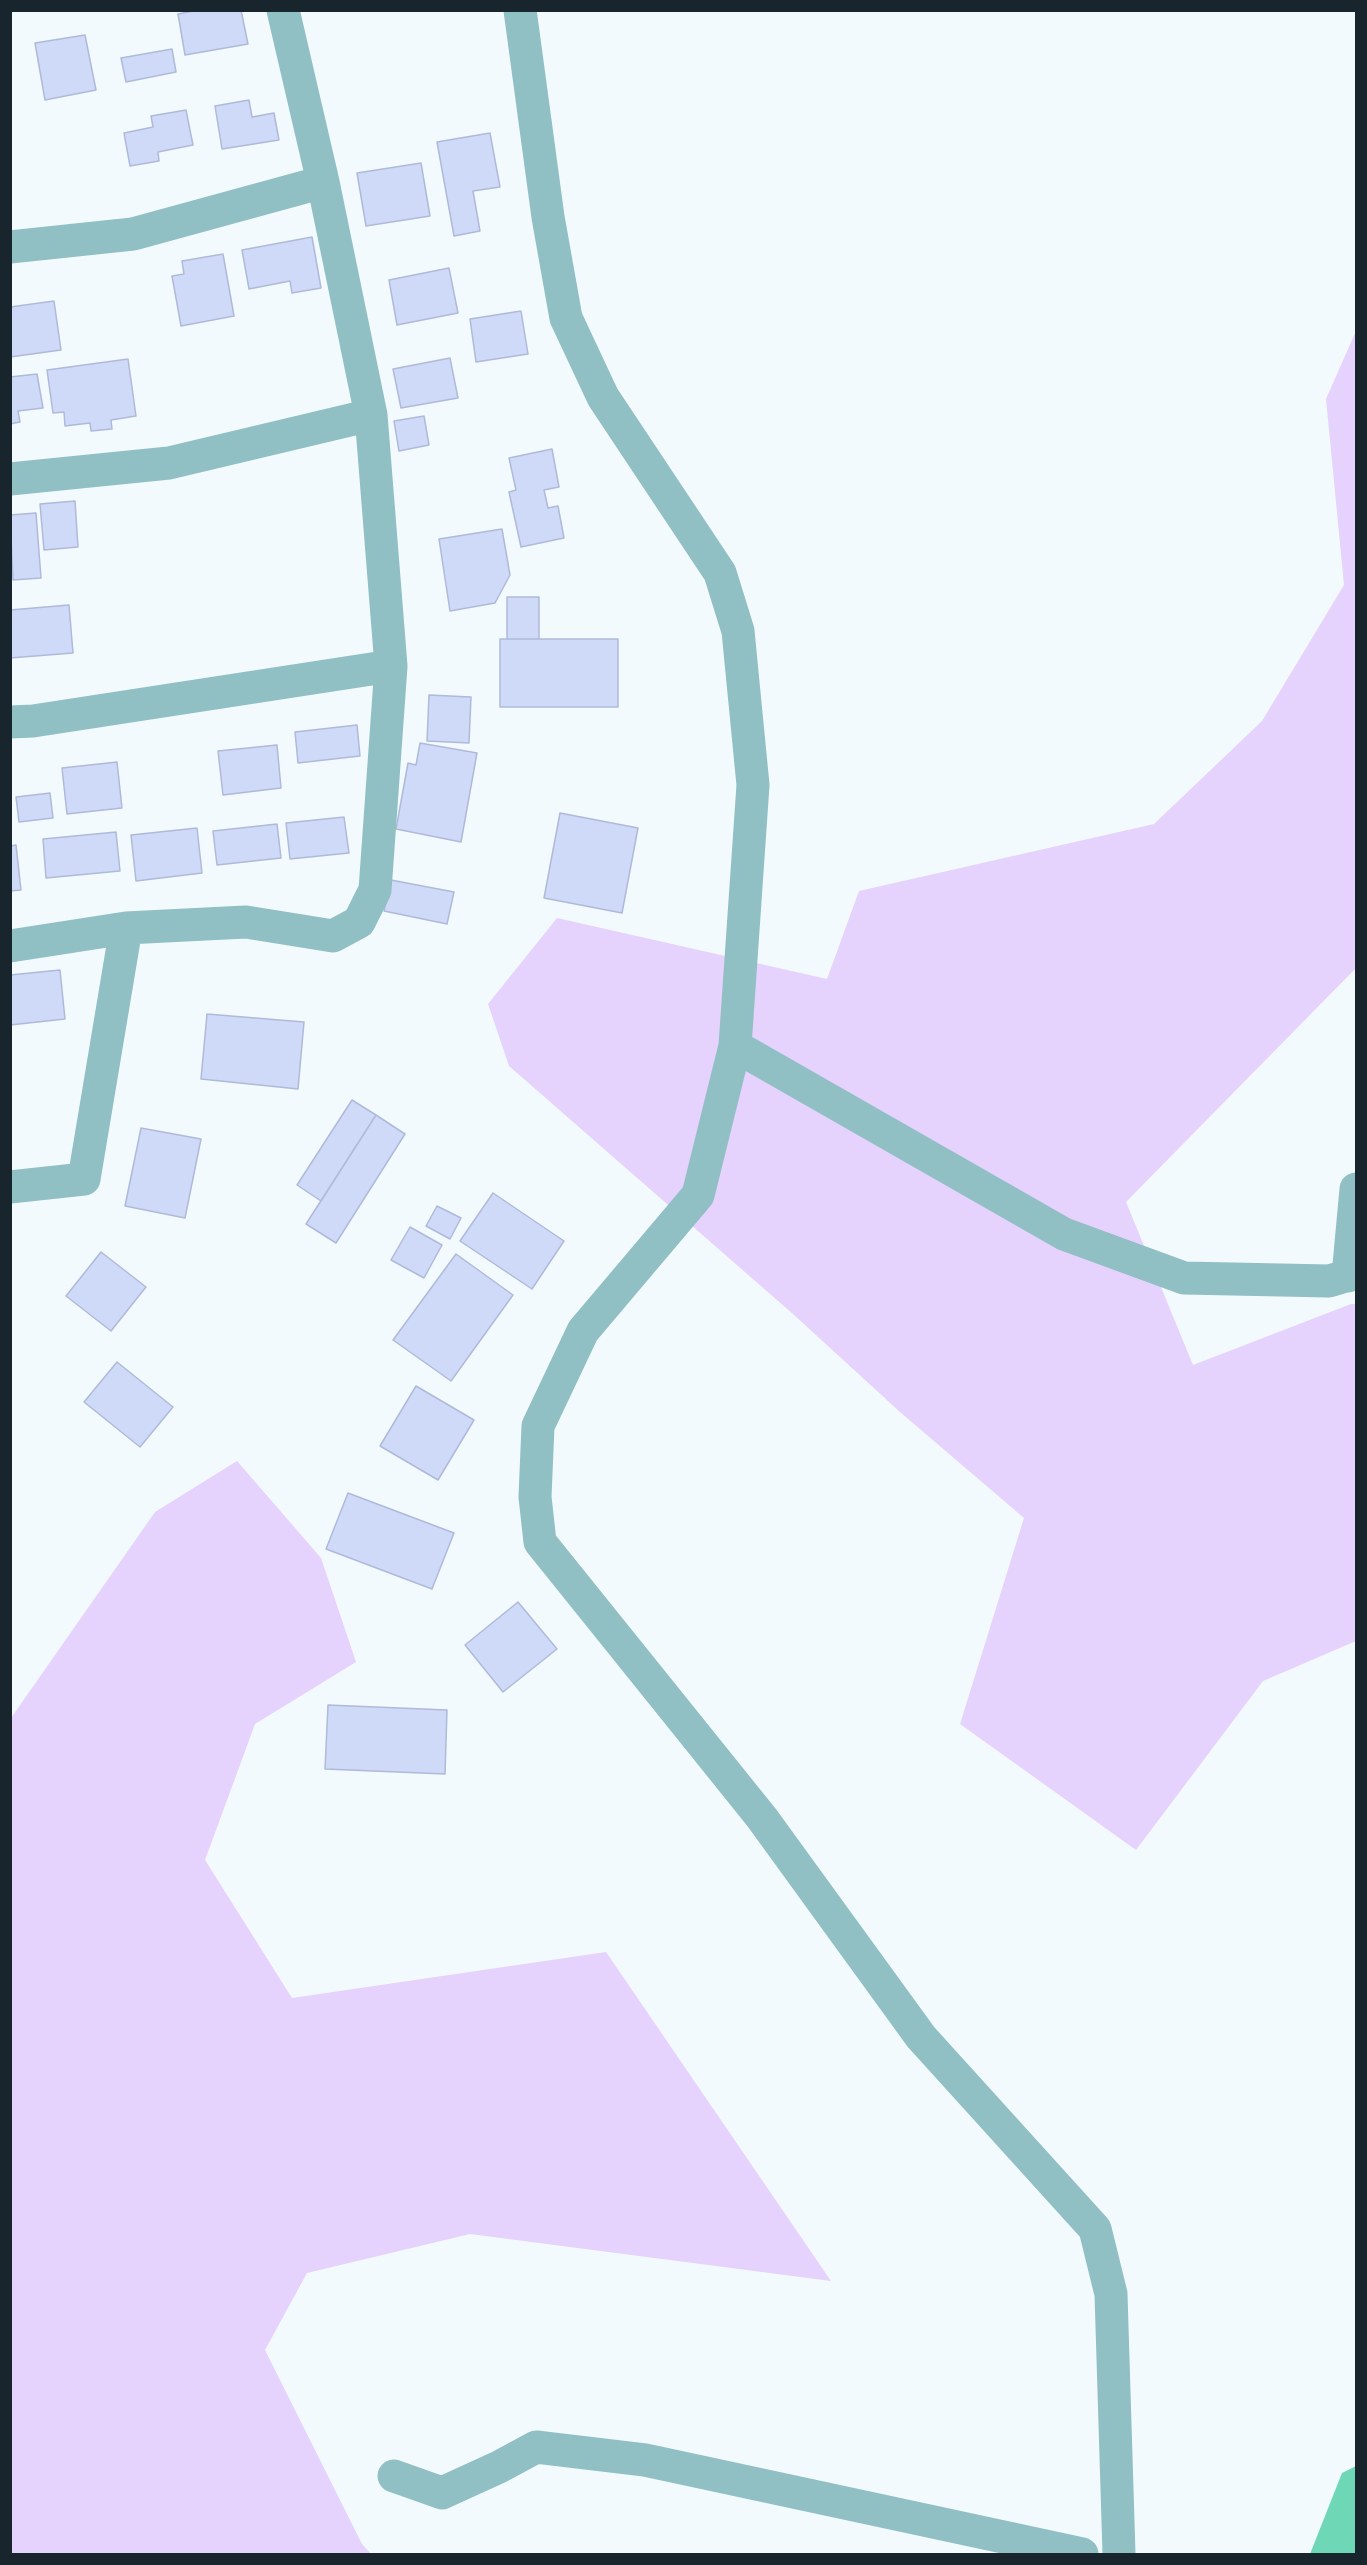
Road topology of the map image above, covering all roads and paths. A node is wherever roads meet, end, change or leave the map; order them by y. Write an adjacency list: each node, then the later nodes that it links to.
1 (283, 10): 3 (street)
2 (520, 10): 11 (street)
3 (323, 182): 4 (street); 5 (street)
4 (10, 247)
5 (371, 415): 6 (street); 7 (street)
6 (10, 478)
7 (391, 666): 8 (street); 9 (street)
8 (10, 722)
9 (126, 928): 10 (street); 12 (street)
10 (10, 946)
11 (735, 1046): 14 (street); 17 (street)
12 (10, 1187)
13 (1356, 1190): 14 (street)
14 (1352, 1275)
15 (394, 2476): 16 (street)
16 (1082, 2554)
17 (1119, 2554)

